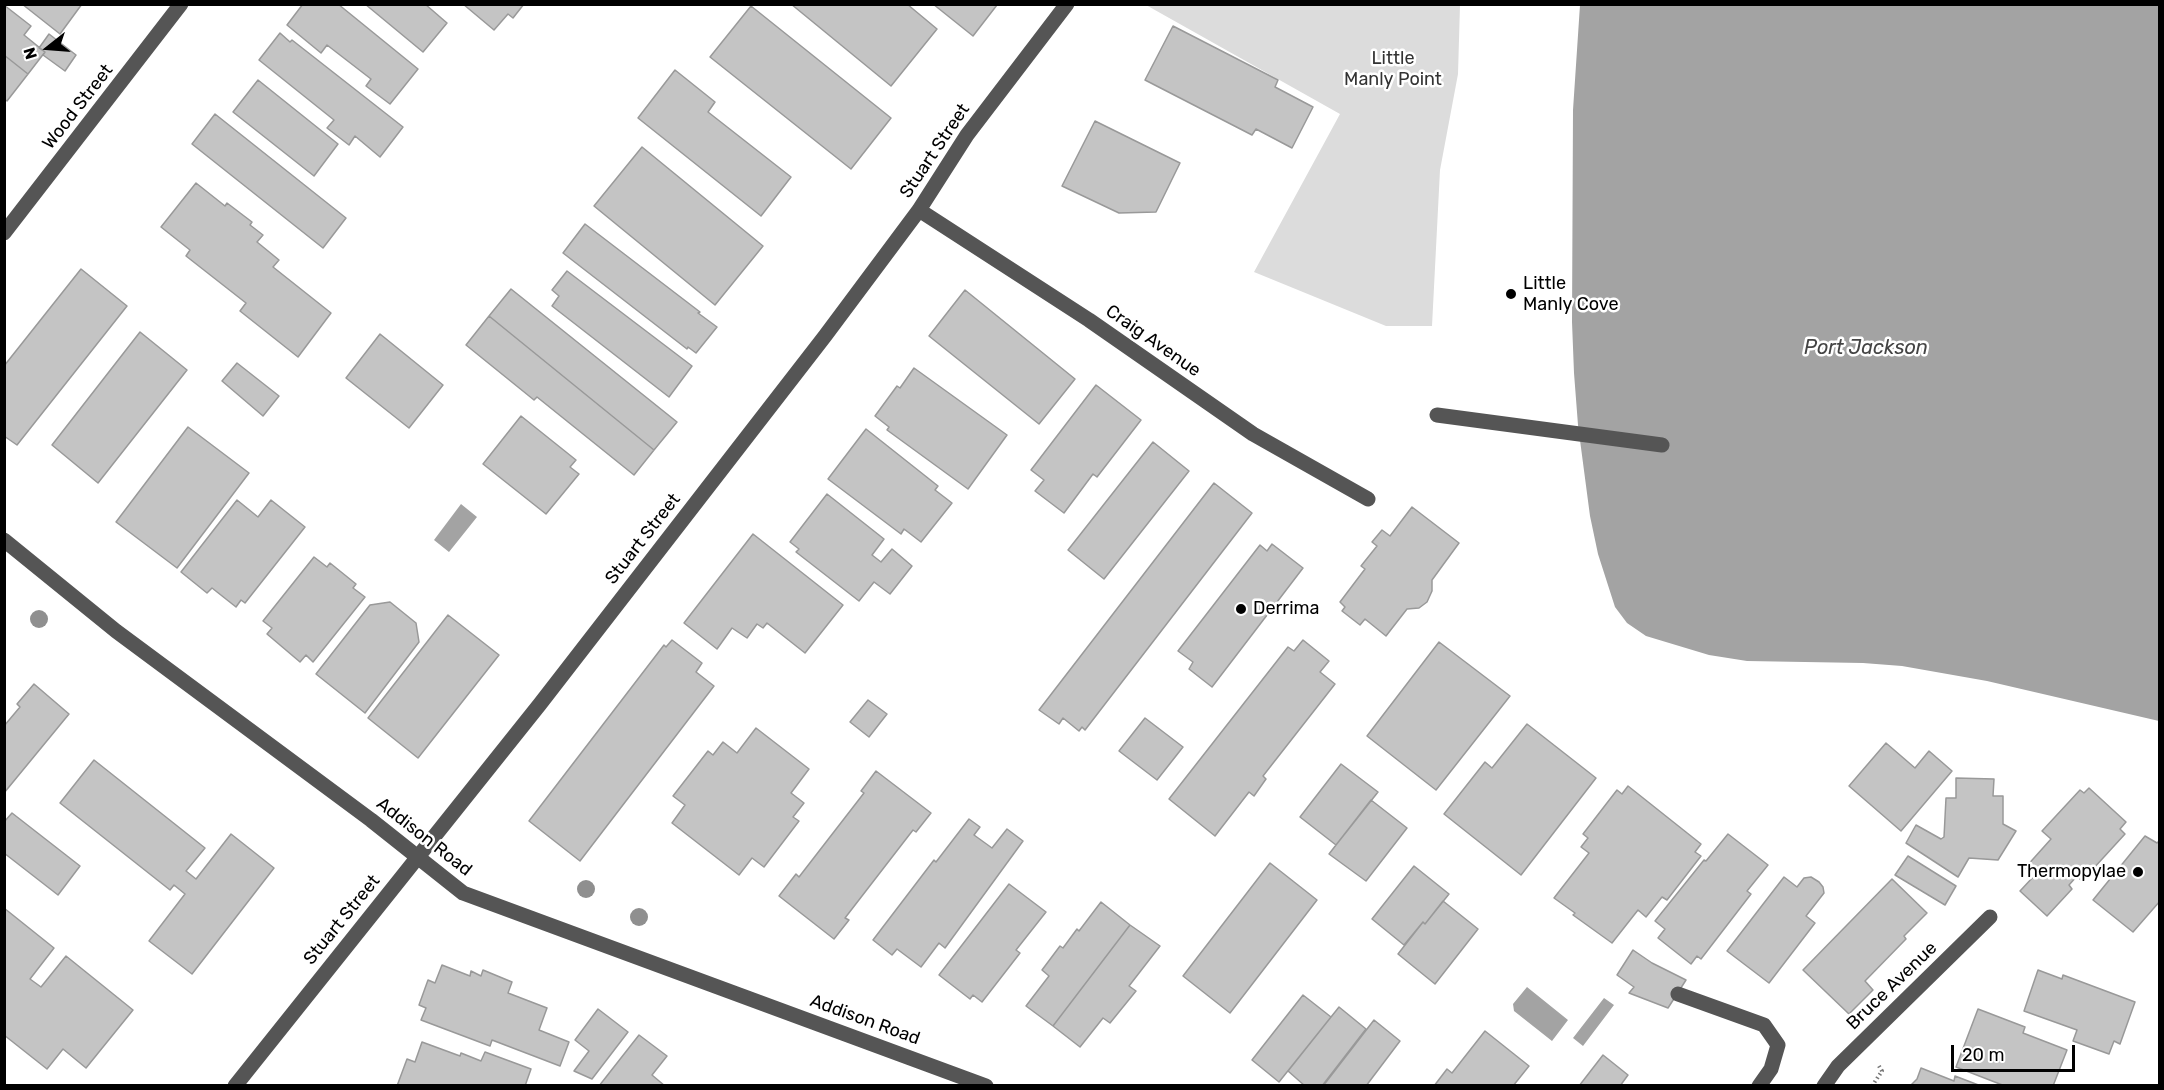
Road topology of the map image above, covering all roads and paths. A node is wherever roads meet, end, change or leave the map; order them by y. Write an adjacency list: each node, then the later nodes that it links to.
1 (182, 4): 4 (street, Wood Street)
2 (1067, 4): 3 (street, Stuart Street)
3 (919, 210): 7 (street, Craig Avenue); 9 (street, Stuart Street)
4 (4, 232)
5 (1437, 415): 6 (street)
6 (1662, 445)
7 (1368, 499)
8 (4, 540): 9 (street, Addison Road)
9 (416, 858): 12 (street, Stuart Street); 13 (street, Addison Road)
10 (1990, 917): 15 (street, Bruce Avenue)
11 (1678, 994): 14 (street)
12 (235, 1086)
13 (986, 1086)
14 (1759, 1086)
15 (1824, 1086)

